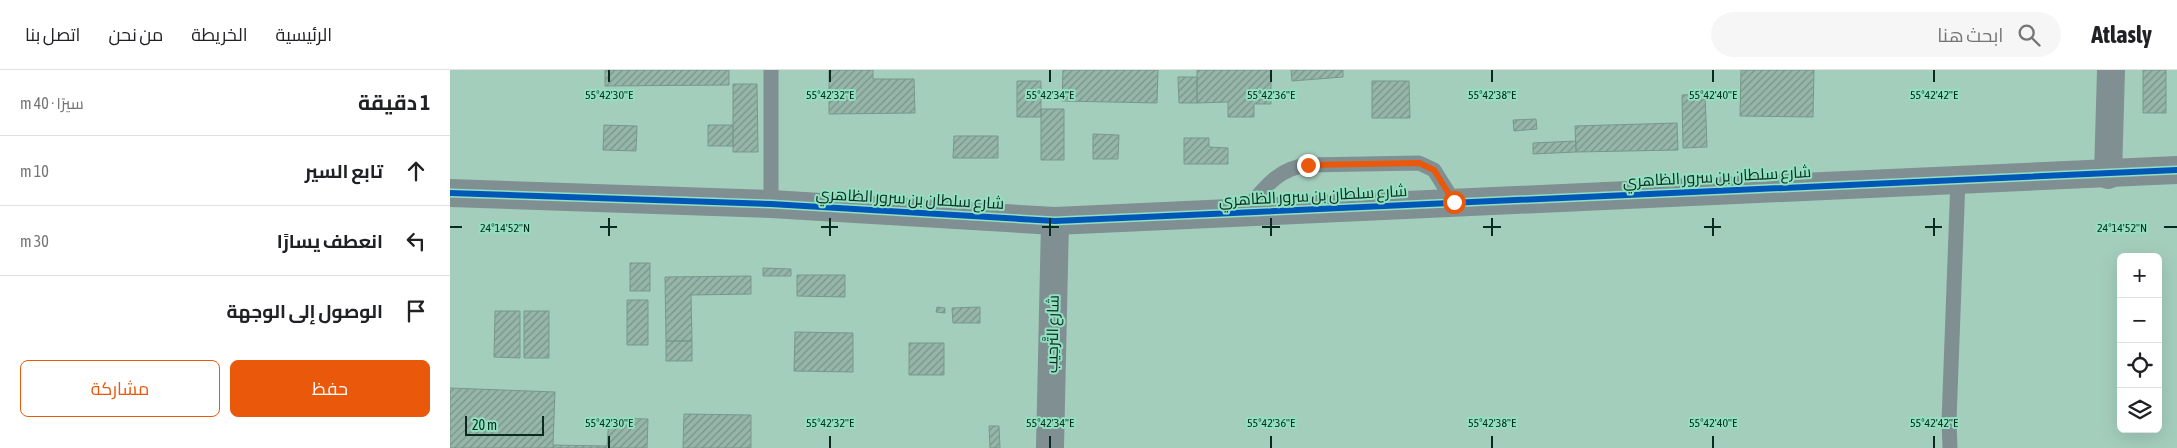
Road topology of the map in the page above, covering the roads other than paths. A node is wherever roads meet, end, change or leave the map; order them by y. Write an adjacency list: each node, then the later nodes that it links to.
1 (772, 70): 8 (lane)
2 (2111, 70): 4 (street)
3 (2177, 170): 4 (street, شارع سلطان بن سرور الظاهري)
4 (2108, 175): 5 (street, شارع سلطان بن سرور الظاهري)
5 (1958, 179): 7 (street, شارع سلطان بن سرور الظاهري); 11 (lane)
6 (450, 193): 8 (street, شارع سلطان بن سرور الظاهري)
7 (1454, 202): 9 (street, شارع سلطان بن سرور الظاهري); 9 (lane)
8 (771, 204): 10 (street, شارع سلطان بن سرور الظاهري)
9 (1245, 212): 10 (street, شارع سلطان بن سرور الظاهري)
10 (1055, 220): 12 (street, شارع التَّرحِيب)
11 (1949, 421): 13 (lane); 14 (lane)
12 (1050, 448)
13 (1941, 448)
14 (1950, 448)

